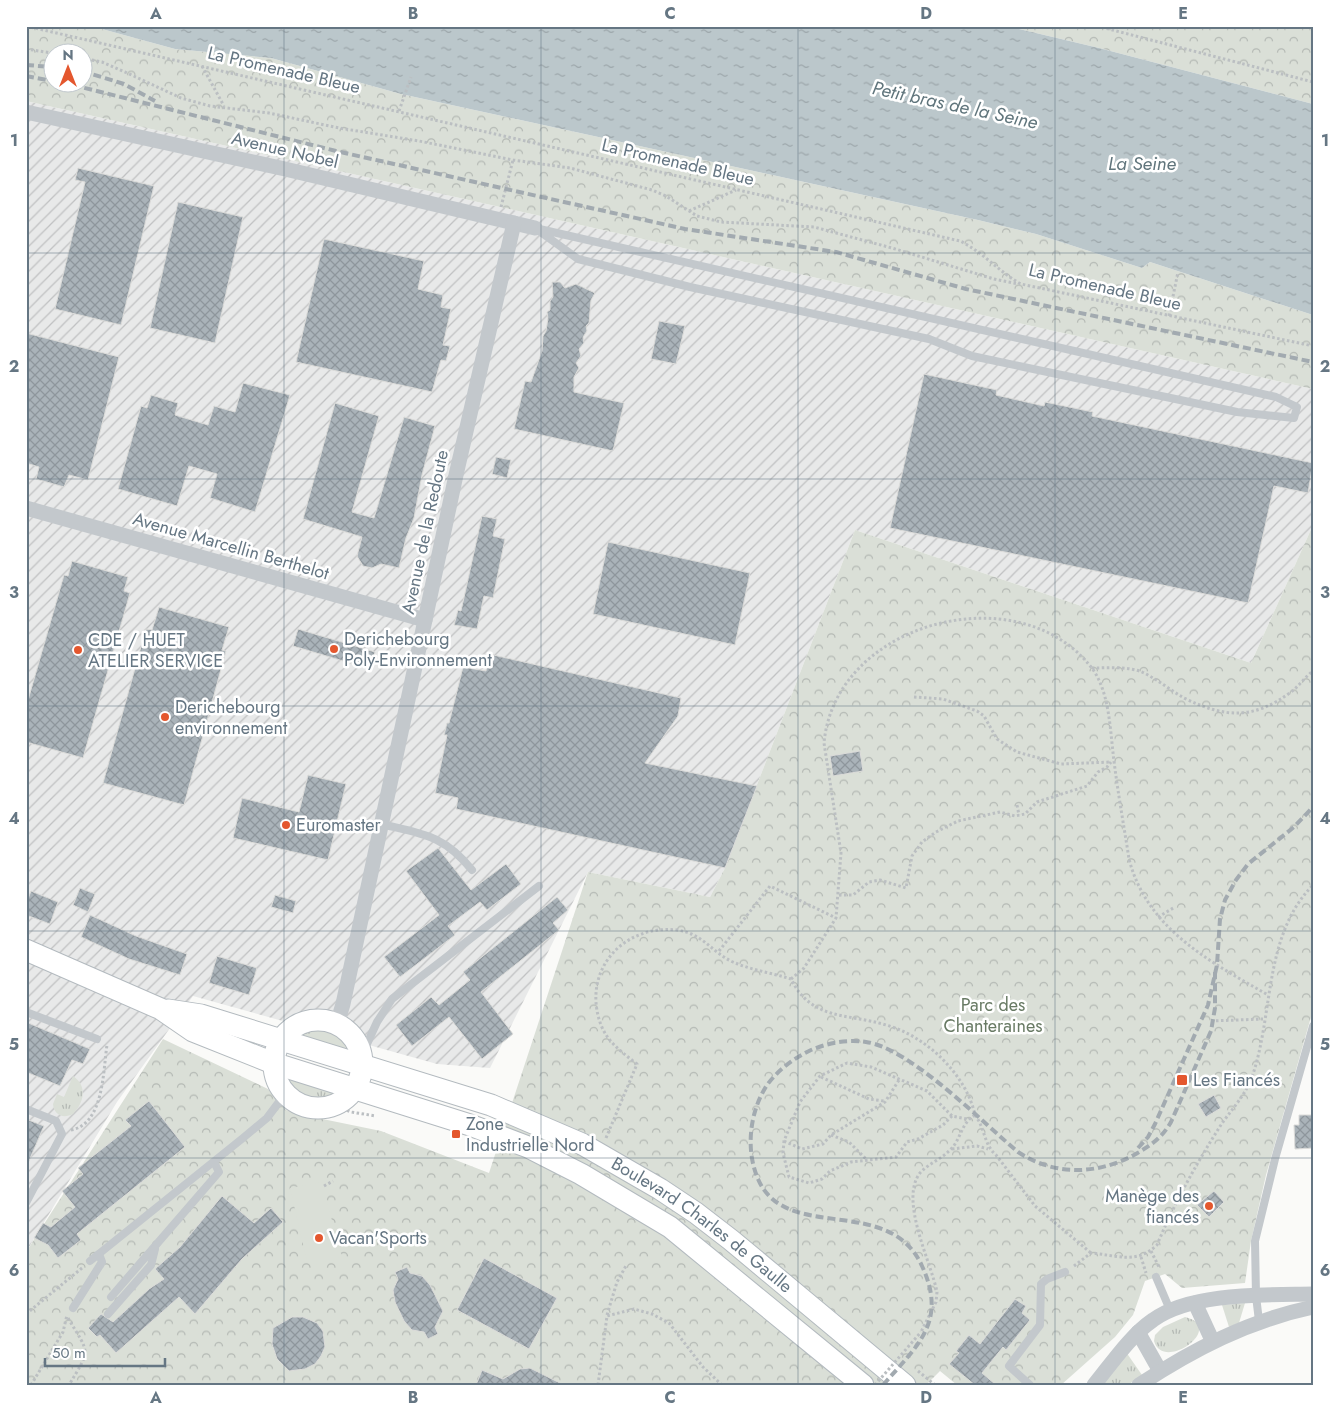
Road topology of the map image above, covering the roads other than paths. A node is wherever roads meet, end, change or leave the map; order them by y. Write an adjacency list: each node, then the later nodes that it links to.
1 (26, 112): 2 (street, Avenue Nobel)
2 (514, 223): 3 (street, Avenue Nobel); 5 (street, Avenue de la Redoute)
3 (535, 228): 3 (lane)
4 (26, 508): 5 (street, Avenue Marcellin Berthelot)
5 (425, 620): 6 (street, Avenue de la Redoute)
6 (381, 824): 7 (lane); 12 (street, Avenue de la Redoute)
7 (472, 870)
8 (539, 886): 16 (lane)
9 (26, 950): 10 (main road, Boulevard Charles de Gaulle)
10 (161, 1009): 15 (main road, Boulevard Charles de Gaulle); 17 (main road, Boulevard Charles de Gaulle)
11 (26, 1012): 14 (lane)
12 (337, 1024): 15 (main road); 16 (main road)
13 (1313, 1026): 29 (lane)
14 (97, 1039)
15 (280, 1041): 16 (main road, Boulevard Charles de Gaulle); 17 (main road)
16 (362, 1061): 18 (main road); 41 (main road, Boulevard Charles de Gaulle)
17 (273, 1063): 18 (main road, Boulevard Charles de Gaulle); 19 (main road)
18 (355, 1088): 19 (main road); 40 (main road, Boulevard Charles de Gaulle)
19 (286, 1094): 21 (lane)
20 (26, 1109): 22 (lane)
21 (214, 1162): 23 (lane); 24 (lane)
22 (26, 1203)
23 (156, 1247): 30 (lane); 35 (lane)
24 (99, 1254): 25 (lane); 33 (lane)
25 (90, 1261)
26 (1065, 1272): 42 (lane)
27 (1156, 1277): 34 (lane)
28 (1313, 1294): 29 (street)
29 (1256, 1296): 31 (street); 36 (lane)
30 (111, 1297)
31 (1195, 1303): 34 (street); 38 (street)
32 (1313, 1307): 36 (street)
33 (74, 1308)
34 (1170, 1310): 37 (street)
35 (108, 1314)
36 (1259, 1321): 38 (street)
37 (1138, 1332): 39 (street); 43 (street)
38 (1212, 1340): 39 (street)
39 (1160, 1371): 44 (street)
40 (863, 1385)
41 (904, 1385)
42 (1030, 1385)
43 (1094, 1385)
44 (1139, 1385)

